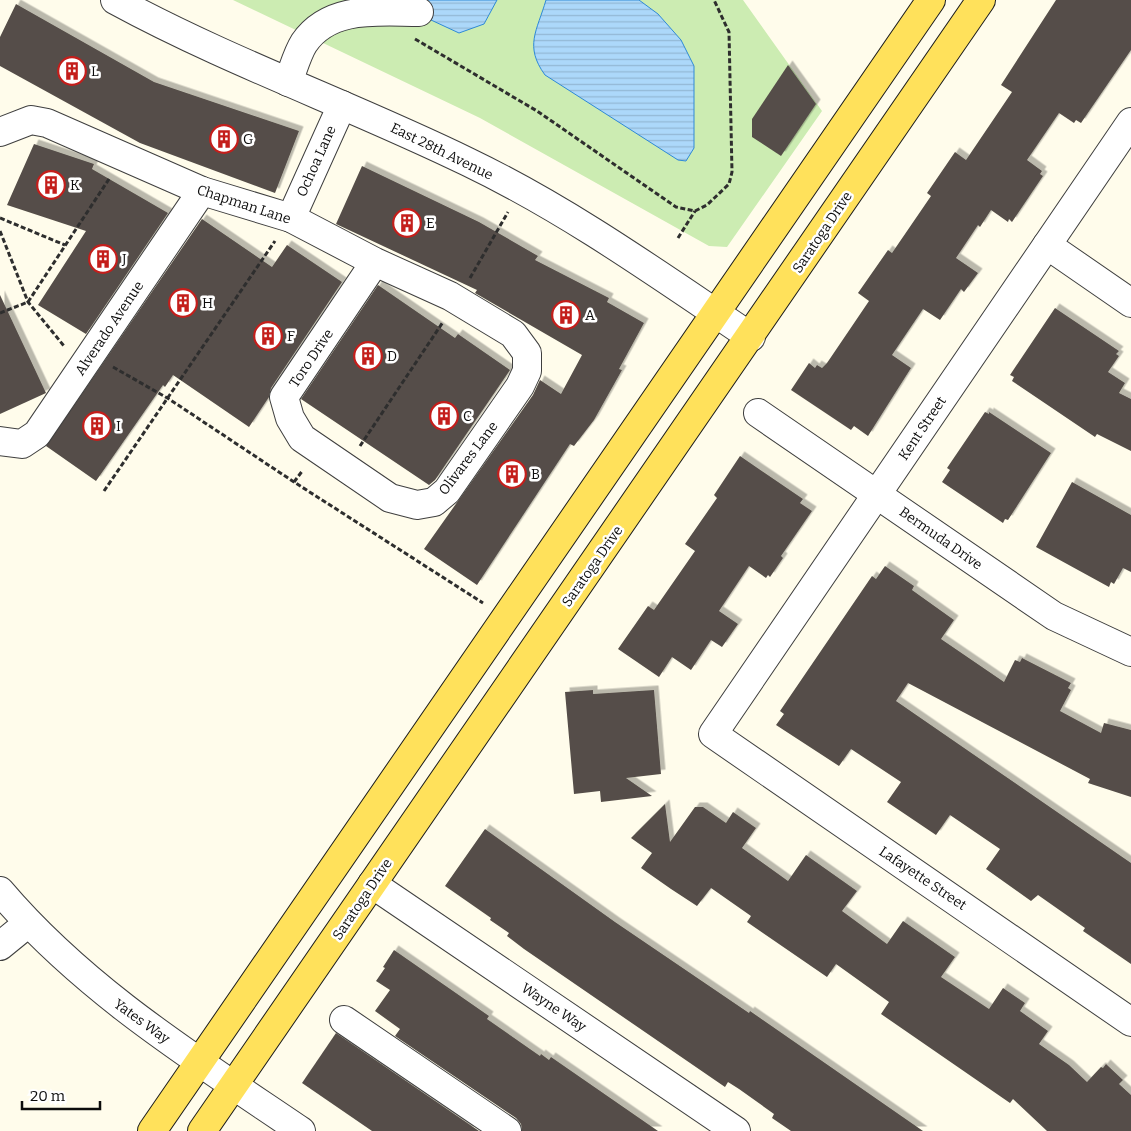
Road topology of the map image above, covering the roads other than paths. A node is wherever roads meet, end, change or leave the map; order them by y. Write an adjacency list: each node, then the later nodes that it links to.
1 (115, 0): 5 (street, East 28th Avenue)
2 (931, 0): 14 (main road)
3 (981, 0): 15 (main road, Saratoga Drive)
4 (408, 12): 5 (street)
5 (288, 82): 6 (street, East 28th Avenue)
6 (342, 105): 10 (street, Ochoa Lane); 14 (street, East 28th Avenue)
7 (1131, 122): 11 (street, Kent Street)
8 (0, 132): 9 (street, Chapman Lane)
9 (202, 191): 10 (street, Chapman Lane); 18 (street, Alverado Avenue)
10 (291, 218): 12 (street, Chapman Lane)
11 (1047, 245): 13 (street); 20 (street, Kent Street)
12 (375, 262): 16 (street, Chapman Lane); 19 (street, Toro Drive)
13 (1131, 303)
14 (717, 314): 15 (street, East 28th Avenue); 29 (main road)
15 (751, 337): 23 (main road, Saratoga Drive)
16 (527, 353): 19 (street, Olivares Lane)
17 (758, 413): 20 (street, Bermuda Drive)
18 (1, 442)
19 (346, 468)
20 (877, 494): 21 (street, Bermuda Drive); 22 (street, Kent Street)
21 (1131, 652)
22 (713, 734): 28 (street, Lafayette Street)
23 (372, 884): 30 (main road, Saratoga Drive); 35 (street, Wayne Way)
24 (0, 891): 25 (street, Yates Way)
25 (27, 924): 26 (street); 29 (street, Yates Way)
26 (0, 946)
27 (344, 1020): 34 (street)
28 (1131, 1022)
29 (200, 1062): 30 (street, Yates Way); 31 (main road)
30 (234, 1085): 32 (main road, Saratoga Drive); 33 (street, Yates Way)
31 (152, 1131)
32 (202, 1131)
33 (301, 1131)
34 (507, 1131)
35 (736, 1131)

